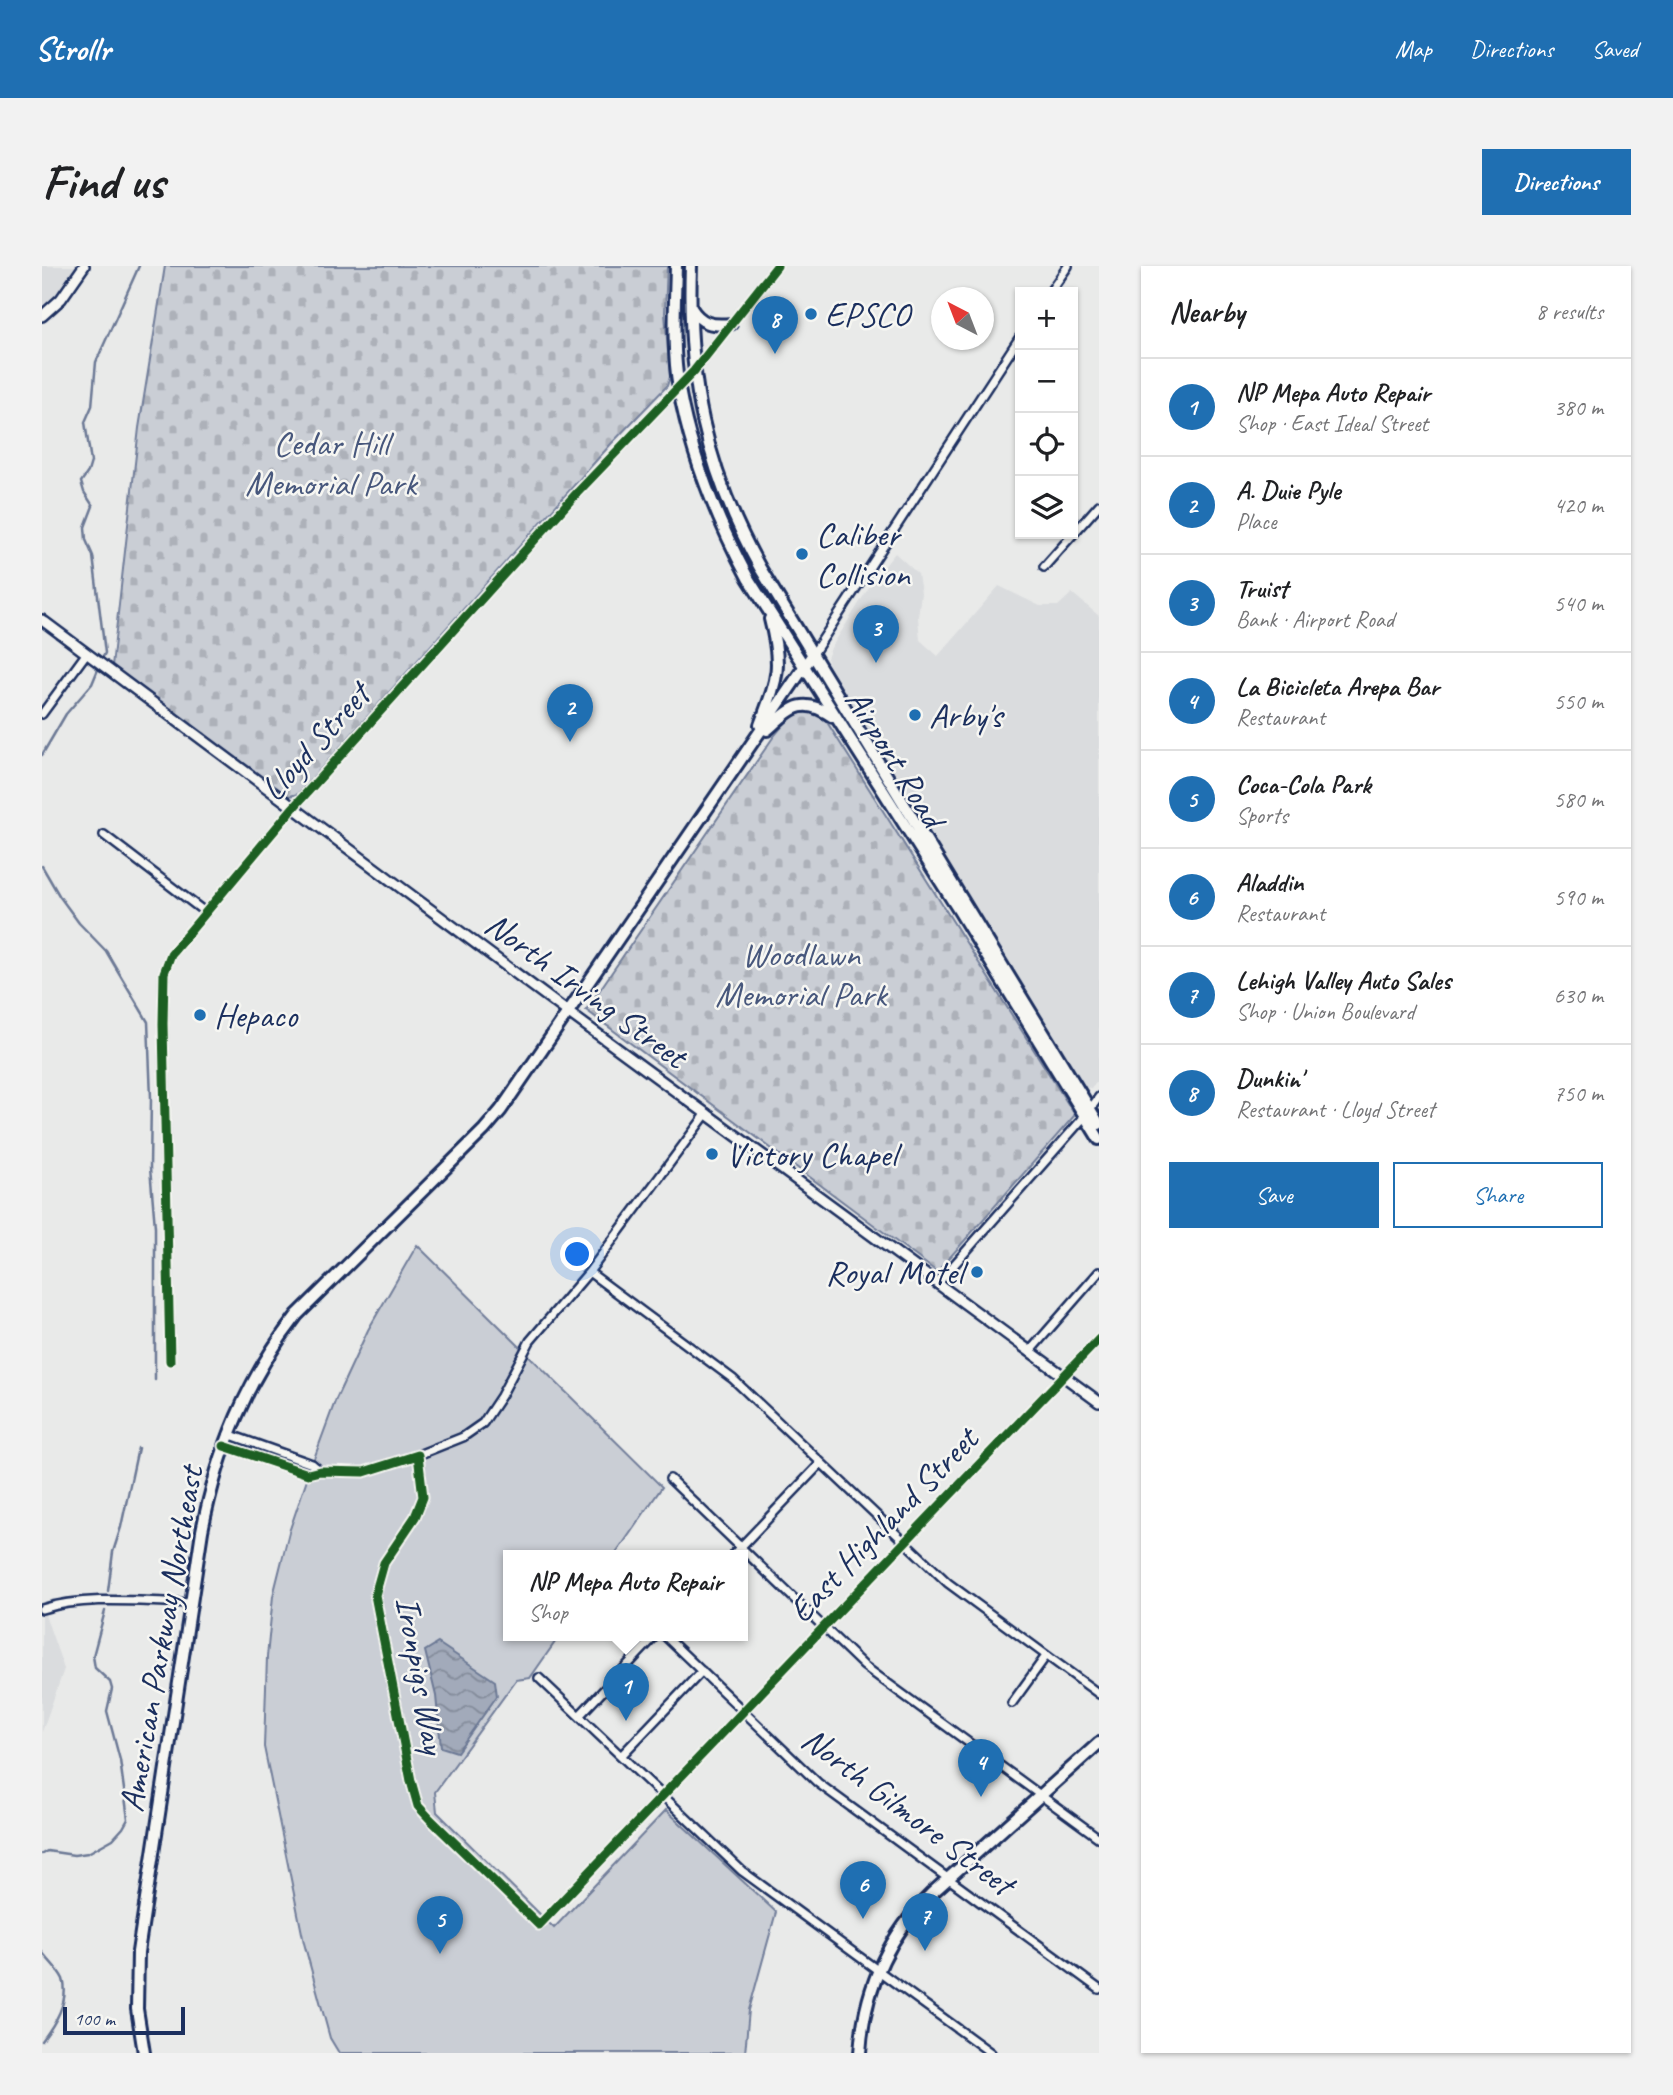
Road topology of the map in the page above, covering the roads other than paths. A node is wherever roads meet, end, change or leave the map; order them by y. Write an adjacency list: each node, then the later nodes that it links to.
1 (85, 266): 8 (street)
2 (676, 266): 12 (main road, Airport Road)
3 (691, 266): 7 (main road, Airport Road)
4 (777, 266): 9 (street, Lloyd Street)
5 (1068, 266): 6 (street)
6 (1053, 287)
7 (691, 308): 9 (main road); 11 (main road, Airport Road)
8 (42, 316)
9 (731, 324): 11 (street, Lloyd Street)
10 (1015, 345): 18 (street)
11 (694, 371): 12 (street, Lloyd Street); 18 (main road, Airport Road)
12 (679, 387): 15 (main road, Airport Road); 23 (street, Lloyd Street)
13 (1099, 505): 14 (street)
14 (1044, 567)
15 (768, 609): 19 (main road, Airport Road); 22 (main road)
16 (42, 620): 17 (street, North Irving Street)
17 (86, 654): 20 (street); 23 (street, North Irving Street)
18 (813, 654): 19 (main road); 28 (main road, Airport Road)
19 (805, 667): 21 (main road, Airport Road); 22 (main road)
20 (42, 714)
21 (838, 721): 22 (main road); 28 (main road, Airport Road)
22 (754, 741): 26 (main road, American Parkway Northeast)
23 (293, 808): 25 (street, Lloyd Street); 26 (street, North Irving Street)
24 (104, 835): 25 (street)
25 (206, 913): 37 (street, Lloyd Street)
26 (569, 1013): 29 (street, North Irving Street); 40 (main road, American Parkway Northeast)
27 (1099, 1097): 28 (street)
28 (1087, 1112): 30 (main road, Airport Road); 31 (main road, Airport Road); 34 (street)
29 (707, 1113): 32 (street); 34 (street, North Irving Street)
30 (1099, 1124)
31 (1099, 1139)
32 (589, 1272): 42 (street); 43 (street)
33 (1099, 1272): 36 (street)
34 (938, 1283): 36 (street, North Irving Street)
35 (1099, 1339): 38 (street, East Highland Street)
36 (1030, 1351): 38 (street, North Irving Street)
37 (170, 1361)
38 (1065, 1377): 39 (street, North Irving Street); 46 (street, East Highland Street)
39 (1099, 1402)
40 (229, 1434): 41 (main road, American Parkway Northeast); 44 (street)
41 (224, 1446): 44 (street); 51 (main road, American Parkway Northeast)
42 (418, 1455): 44 (street); 69 (street, Ironpigs Way)
43 (821, 1463): 46 (street); 47 (street)
44 (320, 1471)
45 (670, 1479): 47 (street)
46 (905, 1542): 53 (street, East Highland Street); 56 (street)
47 (740, 1547): 48 (street); 49 (street)
48 (737, 1550)
49 (743, 1550)
50 (748, 1555): 53 (street)
51 (191, 1603): 52 (street); 72 (main road, American Parkway Northeast)
52 (42, 1609)
53 (823, 1627): 61 (street, East Highland Street); 66 (street)
54 (650, 1641): 62 (street)
55 (670, 1641): 57 (street, North Gilmore Street)
56 (1046, 1656): 59 (street); 60 (street)
57 (702, 1671): 61 (street, North Gilmore Street); 64 (street)
58 (539, 1678): 62 (street)
59 (1099, 1694)
60 (1012, 1703)
61 (743, 1711): 65 (street, East Highland Street); 68 (street, North Gilmore Street)
62 (579, 1716): 64 (street)
63 (1099, 1743): 66 (main road)
64 (621, 1756): 65 (street)
65 (663, 1795): 69 (street, East Highland Street); 70 (street)
66 (1040, 1795): 67 (street); 68 (main road)
67 (1099, 1838)
68 (949, 1877): 70 (main road); 71 (street, North Gilmore Street)
69 (539, 1925)
70 (877, 1970): 73 (main road); 74 (street)
71 (1099, 1989)
72 (144, 2053)
73 (860, 2053)
74 (991, 2053)

